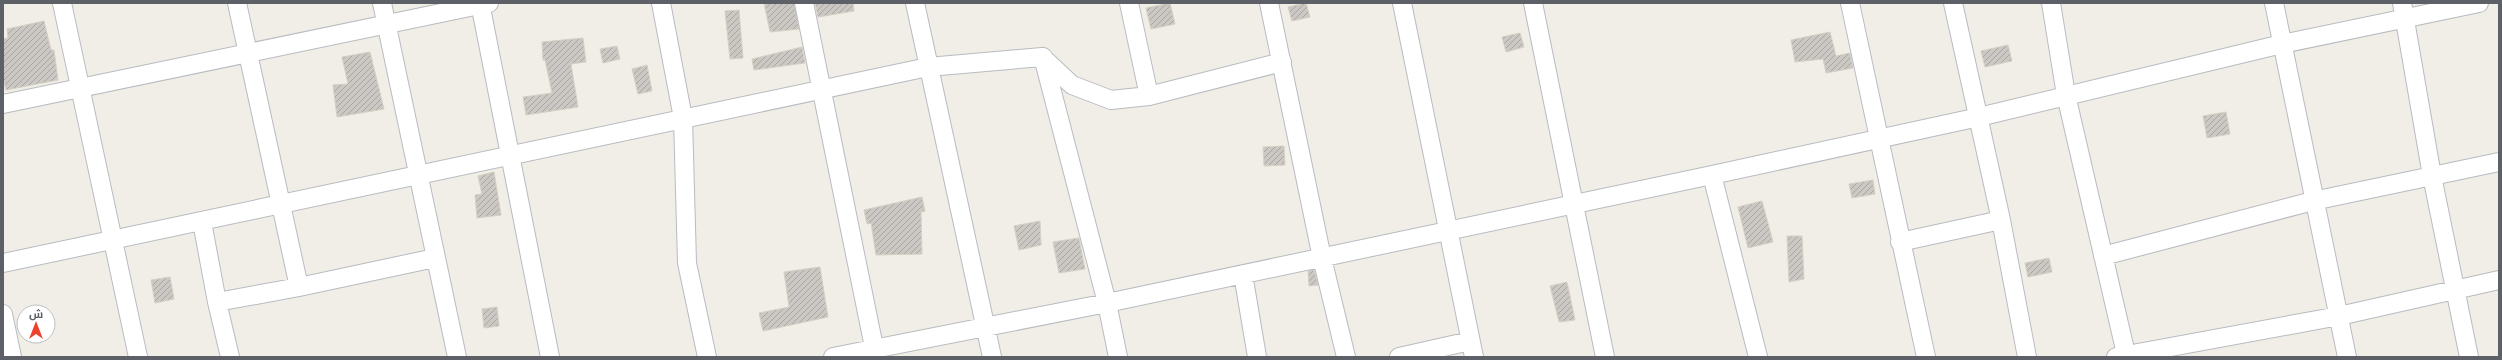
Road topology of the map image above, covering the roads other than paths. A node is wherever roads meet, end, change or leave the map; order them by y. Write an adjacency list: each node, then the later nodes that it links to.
1 (62, 3): 25 (street)
2 (237, 3): 21 (street)
3 (382, 3): 19 (street)
4 (661, 3): 31 (street)
5 (804, 3): 26 (street)
6 (915, 3): 24 (street)
7 (1129, 3): 28 (street)
8 (1269, 3): 23 (street)
9 (1402, 3): 43 (street)
10 (1850, 3): 32 (street)
11 (1953, 3): 30 (street)
12 (2051, 3): 27 (street)
13 (2274, 3): 20 (street)
14 (2480, 3): 17 (street)
15 (483, 4): 19 (street); 33 (street)
16 (1537, 4): 39 (street)
17 (2448, 6): 18 (street)
18 (2403, 10): 20 (street); 36 (street)
19 (386, 24): 21 (street); 37 (street)
20 (2282, 44): 27 (street); 38 (street)
21 (248, 54): 25 (street); 40 (street)
22 (1042, 57): 24 (street); 28 (street); 55 (street)
23 (1282, 62): 28 (street); 48 (street)
24 (928, 67): 26 (street); 58 (street)
25 (82, 88): 29 (street); 44 (street)
26 (822, 89): 31 (street); 60 (street)
27 (2066, 95): 30 (street); 46 (street)
28 (1149, 96)
29 (3, 104)
30 (1979, 117): 32 (street); 41 (street)
31 (683, 118): 33 (street); 67 (street)
32 (1879, 139): 35 (street); 45 (street)
33 (511, 155): 37 (street); 66 (street)
34 (2499, 162): 36 (street)
35 (1712, 175): 39 (street); 75 (street)
36 (2432, 176): 38 (street); 53 (street)
37 (417, 177): 40 (street); 47 (street)
38 (2313, 200): 46 (street); 57 (street)
39 (1572, 205): 43 (street); 74 (street)
40 (281, 206): 42 (street); 52 (street)
41 (2001, 220): 45 (street); 77 (street)
42 (202, 222): 44 (street); 54 (street)
43 (1448, 232): 48 (street); 59 (street)
44 (113, 240): 49 (street); 63 (street)
45 (1900, 242): 76 (street)
46 (2103, 256): 61 (street)
47 (435, 258): 52 (street); 65 (street)
48 (1322, 258): 50 (street); 72 (street)
49 (3, 263)
50 (1243, 274): 55 (street); 71 (street)
51 (2499, 280): 53 (street)
52 (299, 287): 54 (street)
53 (2455, 291): 57 (street); 79 (street)
54 (217, 302): 64 (street)
55 (1107, 302): 58 (street); 70 (street)
56 (3, 314): 62 (street)
57 (2339, 316): 61 (street); 78 (street)
58 (985, 327): 60 (street); 69 (street)
59 (1472, 349): 73 (street)
60 (875, 353): 68 (street)
61 (2121, 356)
62 (12, 357)
63 (138, 357)
64 (230, 357)
65 (457, 357)
66 (550, 357)
67 (707, 357)
68 (833, 357)
69 (992, 357)
70 (1118, 357)
71 (1257, 357)
72 (1346, 357)
73 (1399, 357)
74 (1605, 357)
75 (1758, 357)
76 (1926, 357)
77 (2027, 357)
78 (2347, 357)
79 (2469, 357)

